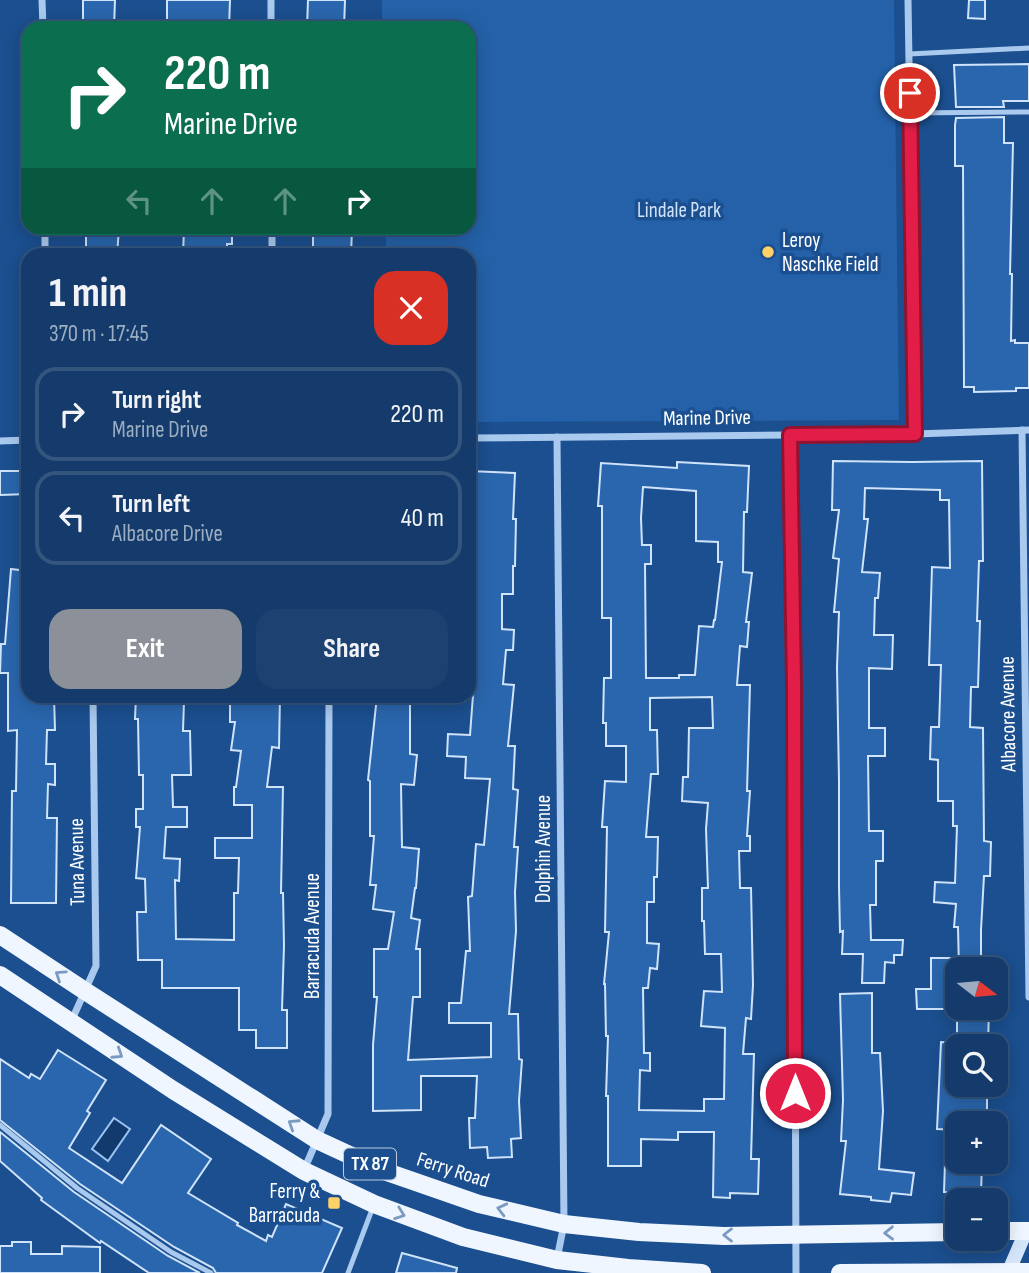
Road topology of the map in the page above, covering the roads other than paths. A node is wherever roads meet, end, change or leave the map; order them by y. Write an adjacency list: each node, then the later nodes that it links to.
1 (42, 0): 4 (street)
2 (271, 0): 5 (street)
3 (908, 0): 7 (street)
4 (43, 21)
5 (271, 21)
6 (1029, 48): 7 (lane)
7 (909, 54): 9 (street)
8 (1029, 112): 9 (lane)
9 (910, 113): 11 (street)
10 (1025, 430): 11 (street, Marine Drive); 22 (street, Albacore Avenue)
11 (915, 434): 12 (street, Marine Drive)
12 (790, 435): 13 (street, Marine Drive); 32 (street)
13 (557, 437): 14 (street, Marine Drive); 28 (street, Dolphin Avenue)
14 (476, 438)
15 (21, 440): 16 (street)
16 (0, 441)
17 (93, 703): 21 (street, Tuna Avenue)
18 (329, 703): 25 (street, Barracuda Avenue)
19 (0, 935): 21 (main road, Ferry Road / TX 87, one-way to 19)
20 (0, 975): 23 (main road, TX 87)
21 (85, 991): 23 (street, Tuna Avenue); 25 (main road, Ferry Road / TX 87, one-way to 21)
22 (1029, 997)
23 (71, 1023): 26 (main road, TX 87, one-way to 26)
24 (0, 1125): 35 (lane)
25 (317, 1140): 26 (street, Barracuda Avenue); 28 (main road, Ferry Road / TX 87, one-way to 25)
26 (304, 1171): 27 (main road, TX 87)
27 (374, 1204): 33 (main road, TX 87, one-way to 33); 36 (lane)
28 (564, 1224): 32 (main road, Ferry Road / TX 87, one-way to 28); 33 (street, Dolphin Avenue)
29 (1028, 1227): 30 (main road); 40 (street)
30 (1008, 1230)
31 (945, 1232): 32 (main road, Ferry Road / TX 87, one-way to 32)
32 (796, 1234): 38 (street)
33 (557, 1260): 37 (main road, TX 87)
34 (1029, 1272): 40 (main road)
35 (211, 1273)
36 (348, 1273)
37 (702, 1273)
38 (796, 1273)
39 (839, 1273): 40 (main road)
40 (1008, 1273)

